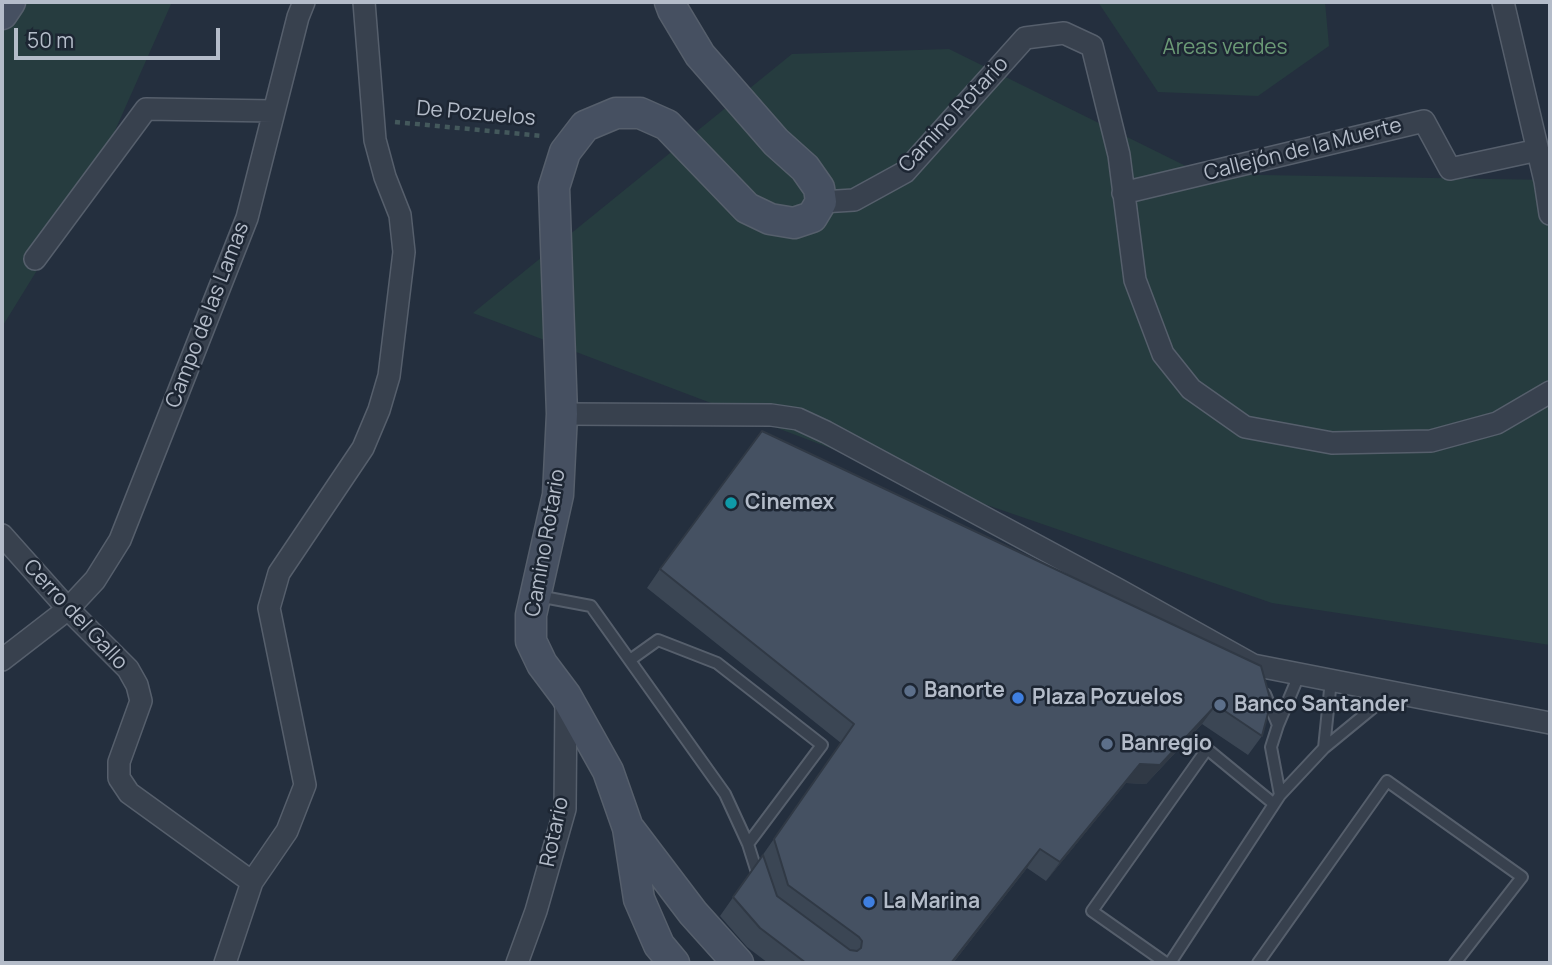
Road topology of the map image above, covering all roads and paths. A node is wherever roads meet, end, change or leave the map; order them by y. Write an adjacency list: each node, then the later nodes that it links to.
1 (10, 2): 6 (street)
2 (304, 2): 7 (street, Campo de las Lamas)
3 (365, 2): 8 (street)
4 (670, 2): 12 (street)
5 (1503, 2): 10 (street)
6 (2, 13)
7 (274, 110): 14 (street); 19 (street, Campo de las Lamas)
8 (373, 120): 9 (path, De Pozuelos); 33 (street)
9 (575, 139): 12 (street, Camino Rotario); 16 (street, Camino Rotario)
10 (1538, 150): 11 (street, Callejón de la Muerte); 13 (street)
11 (1123, 193): 12 (street, Camino Rotario); 15 (street, Camino Rotario)
12 (821, 202)
13 (1550, 214)
14 (35, 259)
15 (1550, 392)
16 (562, 414): 18 (street, Camino Rotario); 22 (street)
17 (2, 536): 19 (street, Cerro del Gallo)
18 (536, 595): 21 (lane); 26 (street, Camino Rotario)
19 (68, 609): 20 (street, Campo de las Lamas); 33 (street, Cerro del Gallo)
20 (2, 660)
21 (630, 660): 32 (lane); 32 (lane)
22 (1253, 665): 23 (street); 28 (lane)
23 (1299, 674): 24 (street); 28 (lane)
24 (1331, 680): 25 (street); 29 (lane)
25 (1393, 691): 27 (street); 29 (lane)
26 (566, 696): 31 (street, Camino Rotario); 37 (street, Rotario)
27 (1550, 723)
28 (1278, 725): 30 (lane)
29 (1324, 748): 30 (lane)
30 (1277, 799): 39 (lane); 39 (lane)
31 (628, 828): 35 (street); 38 (street)
32 (748, 844): 34 (lane)
33 (252, 882): 36 (street)
34 (764, 896)
35 (662, 957)
36 (225, 963)
37 (517, 963)
38 (738, 963)
39 (1168, 963)
40 (1258, 963): 41 (lane)
41 (1455, 963)

